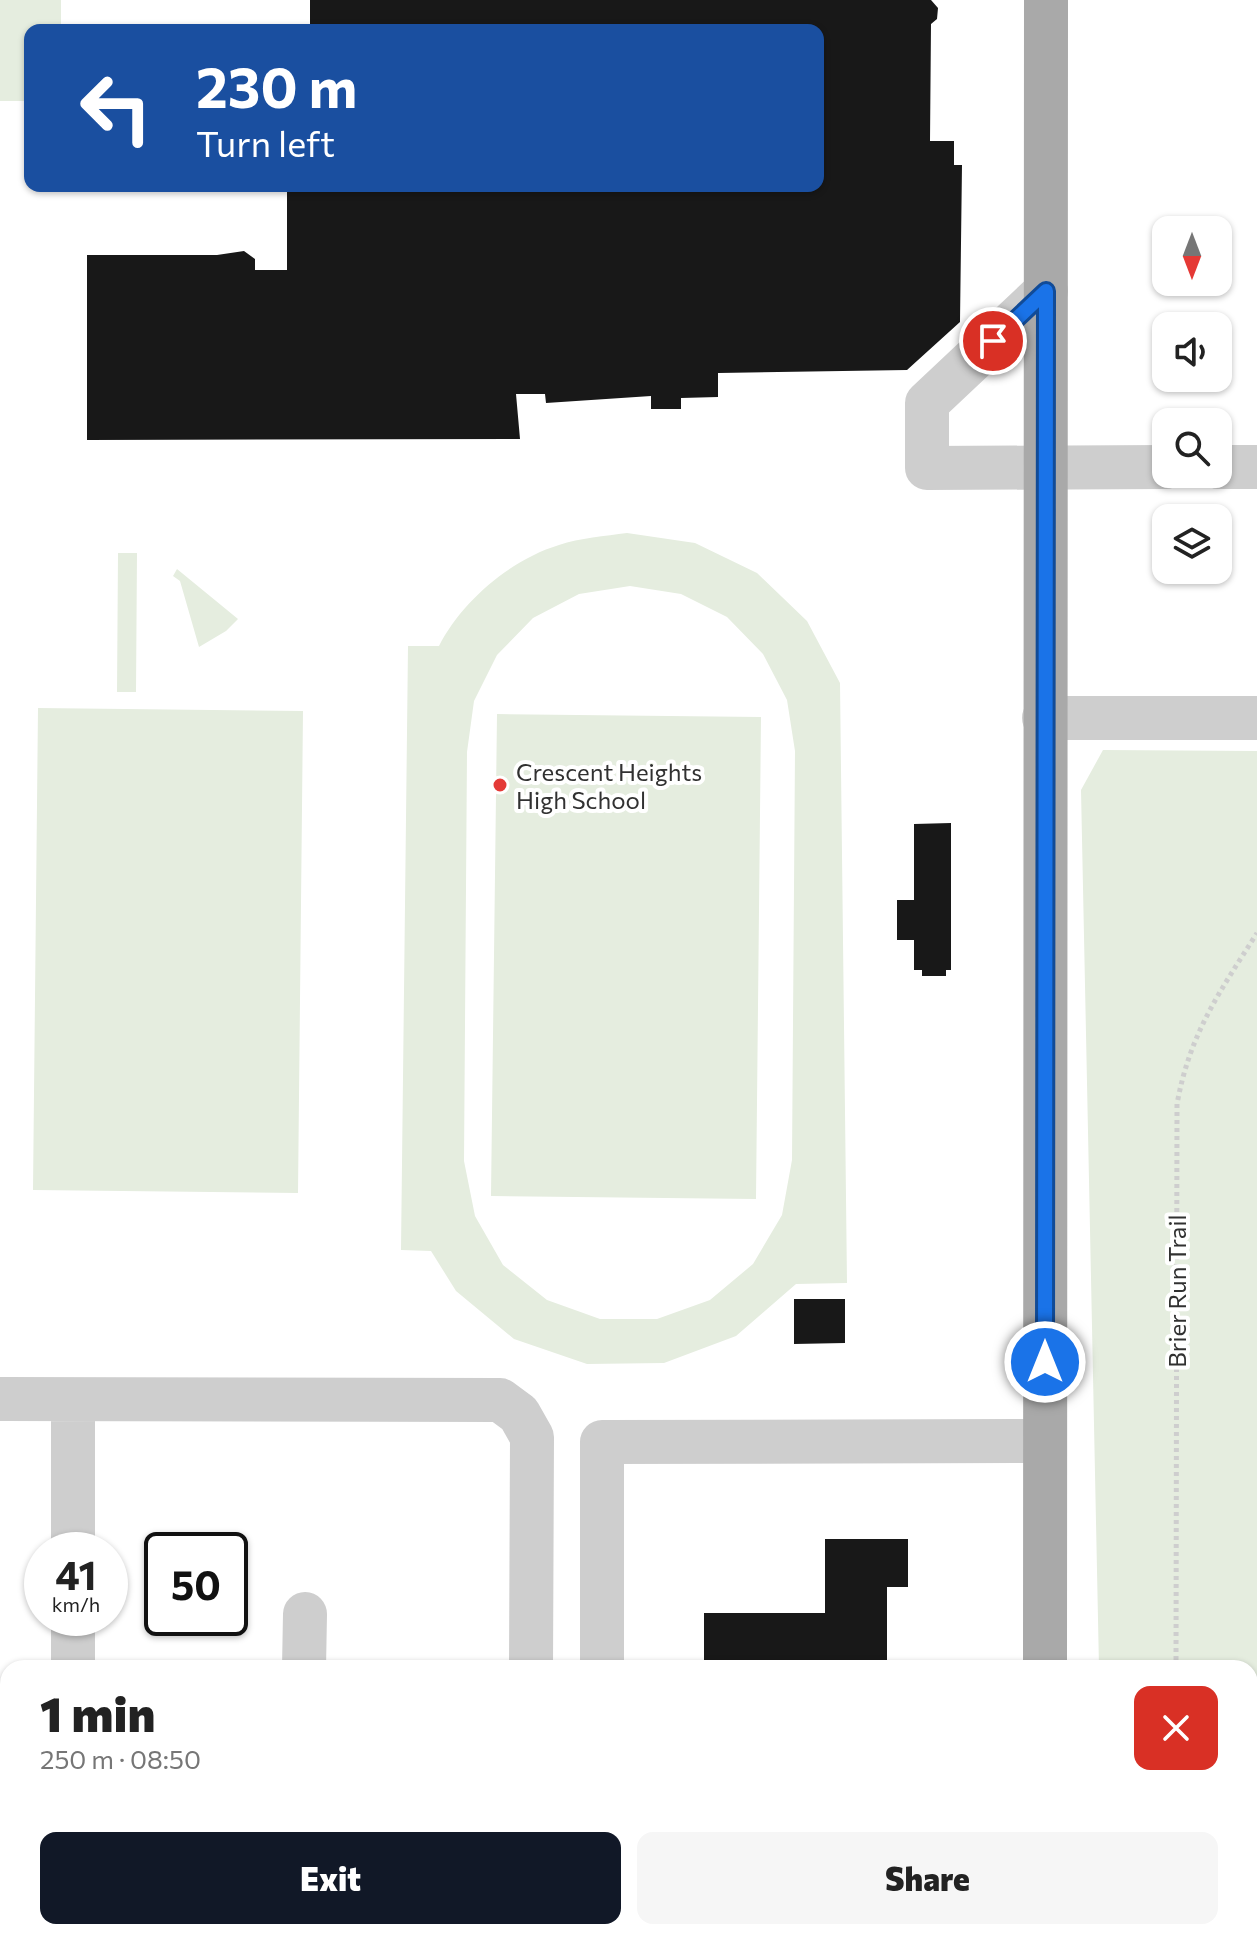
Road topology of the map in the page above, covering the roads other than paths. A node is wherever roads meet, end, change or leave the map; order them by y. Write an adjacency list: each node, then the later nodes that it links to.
1 (1046, 0): 2 (main road)
2 (1046, 291): 3 (main road); 3 (street)
3 (1045, 467): 4 (street); 7 (main road)
4 (1152, 467)
5 (1232, 467): 6 (street)
6 (1257, 467)
7 (1044, 718): 8 (street); 11 (main road)
8 (1257, 718)
9 (0, 1399): 10 (street)
10 (73, 1400): 12 (street); 17 (street)
11 (1045, 1441): 18 (street); 19 (main road)
12 (73, 1532)
13 (305, 1614): 16 (street)
14 (73, 1636): 15 (street)
15 (73, 1660)
16 (304, 1660)
17 (531, 1660)
18 (602, 1660)
19 (1045, 1660)

